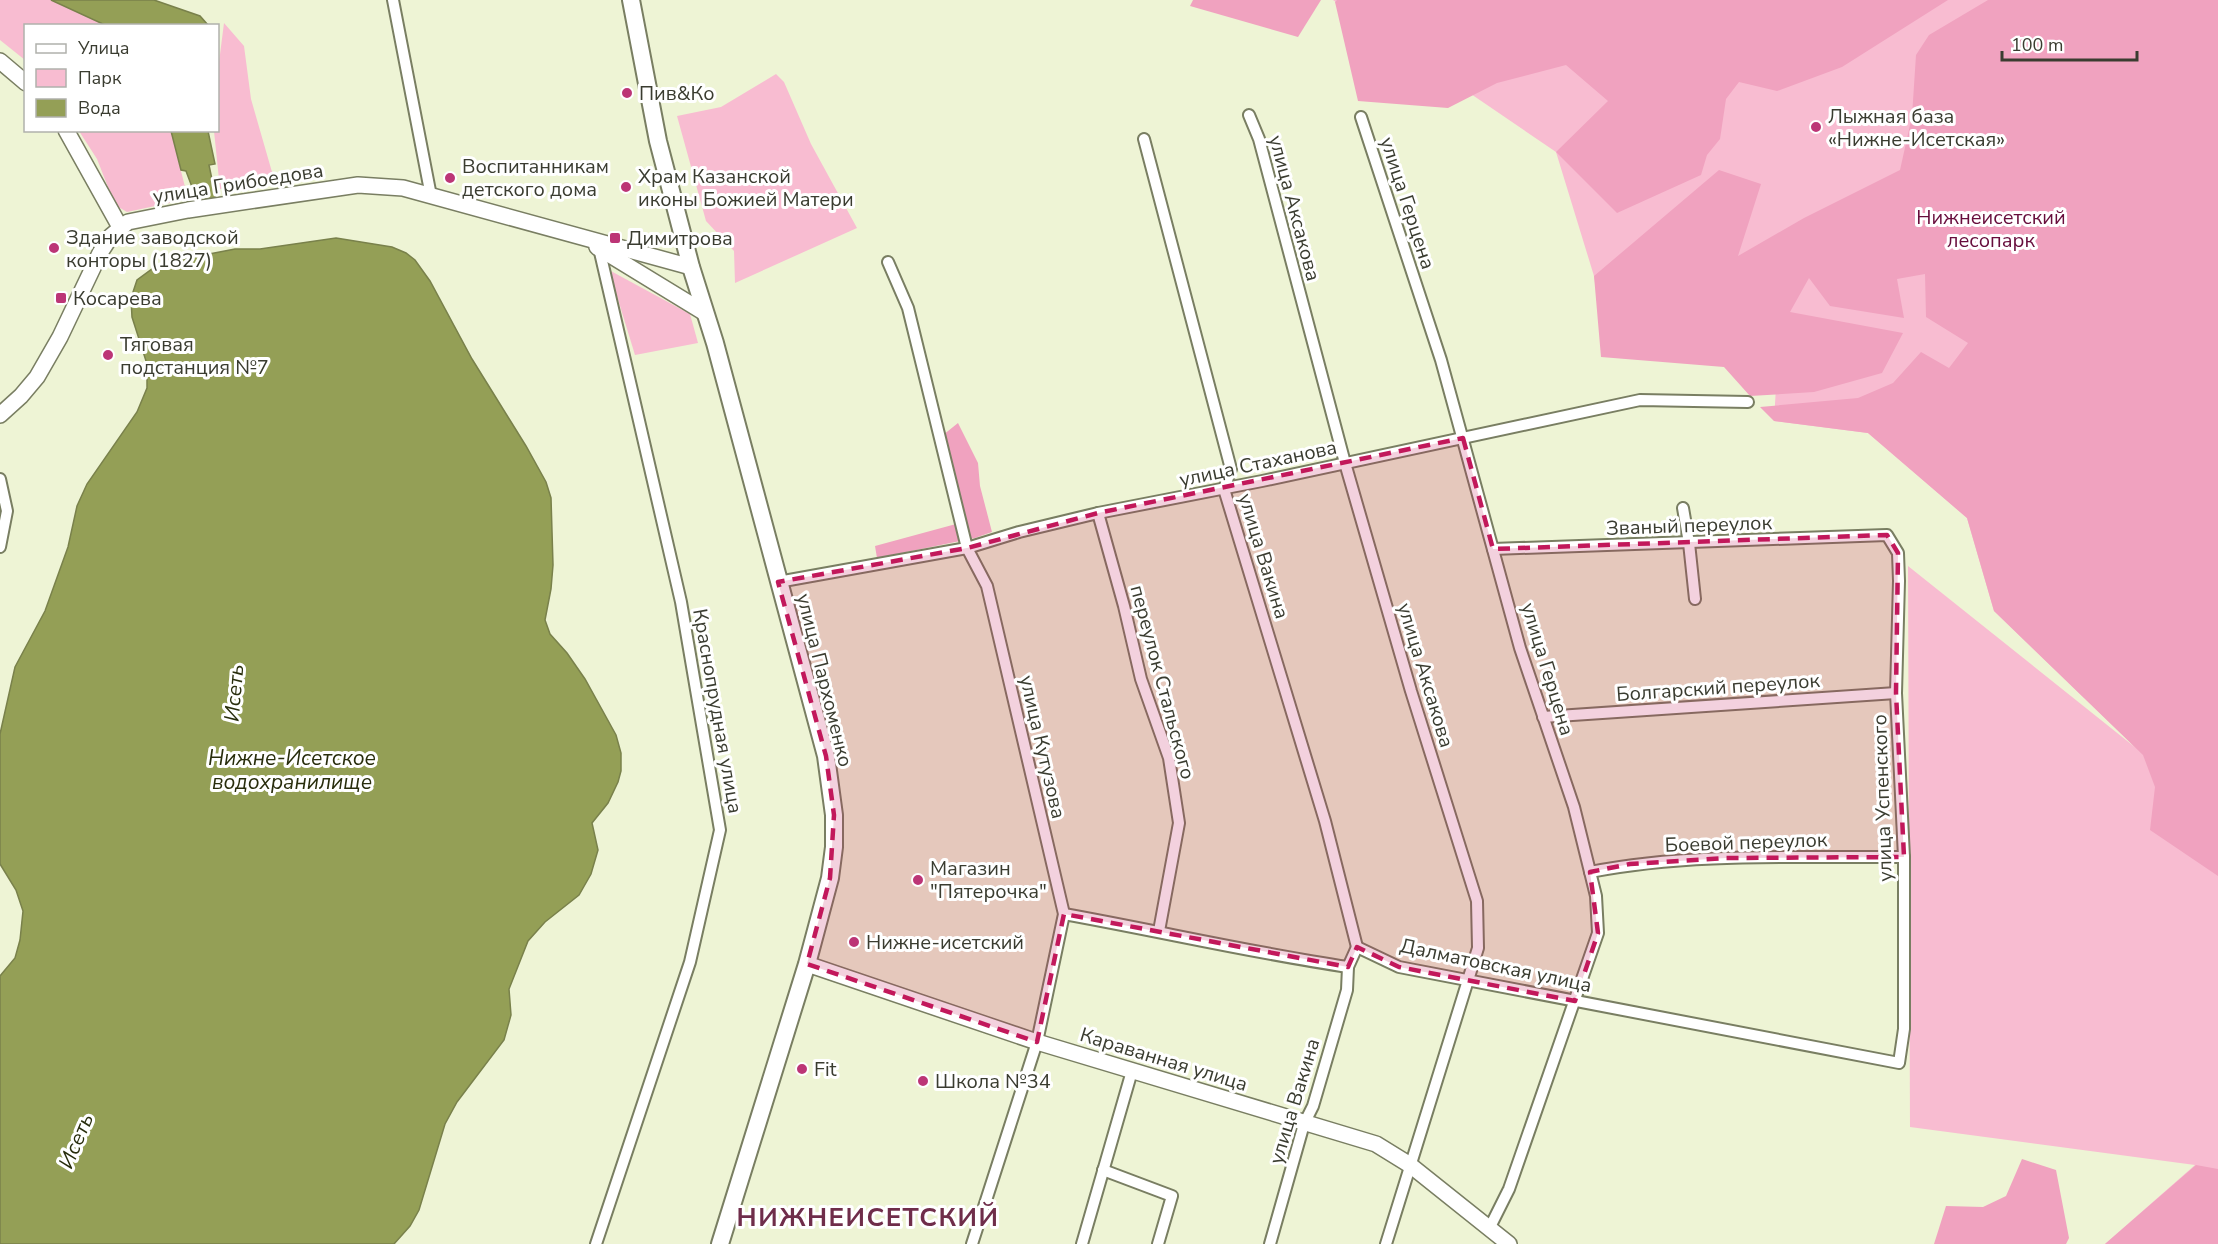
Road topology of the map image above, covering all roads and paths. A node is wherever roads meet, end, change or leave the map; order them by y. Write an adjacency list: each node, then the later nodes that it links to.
1 (393, 0): 9 (street)
2 (631, 0): 14 (main road, улица Пархоменко)
3 (0, 61): 4 (main road)
4 (24, 81)
5 (1249, 115): 19 (street, улица Аксакова)
6 (1361, 117): 18 (street, улица Герцена)
7 (67, 132): 10 (main road)
8 (1144, 139): 21 (street, улица Вакина)
9 (431, 196): 10 (main road, улица Грибоедова); 11 (main road, улица Грибоедова)
10 (120, 227): 17 (main road)
11 (582, 237): 12 (main road, улица Грибоедова); 14 (main road, улица Грибоедова)
12 (599, 248): 15 (main road, улица Грибоедова); 49 (street, Краснопрудная улица)
13 (888, 262): 27 (street, улица Кутузова)
14 (691, 267): 15 (main road, улица Пархоменко)
15 (705, 313): 29 (main road, улица Пархоменко)
16 (1748, 402): 18 (street, улица Стаханова)
17 (0, 415)
18 (1463, 438): 19 (street, улица Стаханова); 28 (street, улица Герцена)
19 (1345, 463): 21 (street, улица Стаханова); 40 (street, улица Аксакова)
20 (0, 479): 26 (street)
21 (1224, 489): 23 (street, улица Стаханова); 37 (street, улица Вакина)
22 (1683, 508): 25 (street)
23 (1098, 513): 27 (street, улица Стаханова); 36 (street, переулок Стальского)
24 (1887, 535): 25 (street, Званый переулок); 31 (street, улица Успенского)
25 (1689, 543): 28 (street, Званый переулок); 30 (street)
26 (0, 547)
27 (967, 548): 29 (street, улица Стаханова); 35 (street, улица Кутузова)
28 (1493, 549): 32 (street, улица Герцена)
29 (778, 582): 38 (main road, улица Пархоменко)
30 (1695, 599)
31 (1896, 693): 32 (street, Болгарский переулок); 33 (street, улица Успенского)
32 (1543, 717): 34 (street, улица Герцена)
33 (1904, 857): 34 (street, Боевой переулок); 43 (street, улица Успенского)
34 (1590, 872): 41 (street, улица Герцена)
35 (1064, 914): 36 (street); 42 (street, улица Кутузова)
36 (1158, 931): 39 (street)
37 (1357, 947): 39 (street); 40 (street, Далматовская улица)
38 (807, 964): 42 (main road, Караванная улица); 50 (main road, улица Пархоменко)
39 (1348, 967): 45 (street, улица Вакина)
40 (1467, 980): 41 (street, Далматовская улица); 46 (street, улица Аксакова)
41 (1575, 1001): 43 (street, Далматовская улица); 48 (street, улица Герцена)
42 (1037, 1042): 44 (main road, Караванная улица); 51 (street, улица Кутузова)
43 (1899, 1063)
44 (1132, 1071): 45 (main road, Караванная улица); 47 (street)
45 (1304, 1124): 46 (main road, Караванная улица); 54 (street, улица Вакина)
46 (1410, 1165): 48 (main road, Караванная улица); 55 (street, улица Аксакова)
47 (1103, 1170): 52 (street); 53 (street)
48 (1490, 1227): 56 (main road, Караванная улица)
49 (596, 1244)
50 (720, 1244)
51 (972, 1244)
52 (1082, 1244)
53 (1158, 1244)
54 (1270, 1244)
55 (1386, 1244)
56 (1509, 1244)

